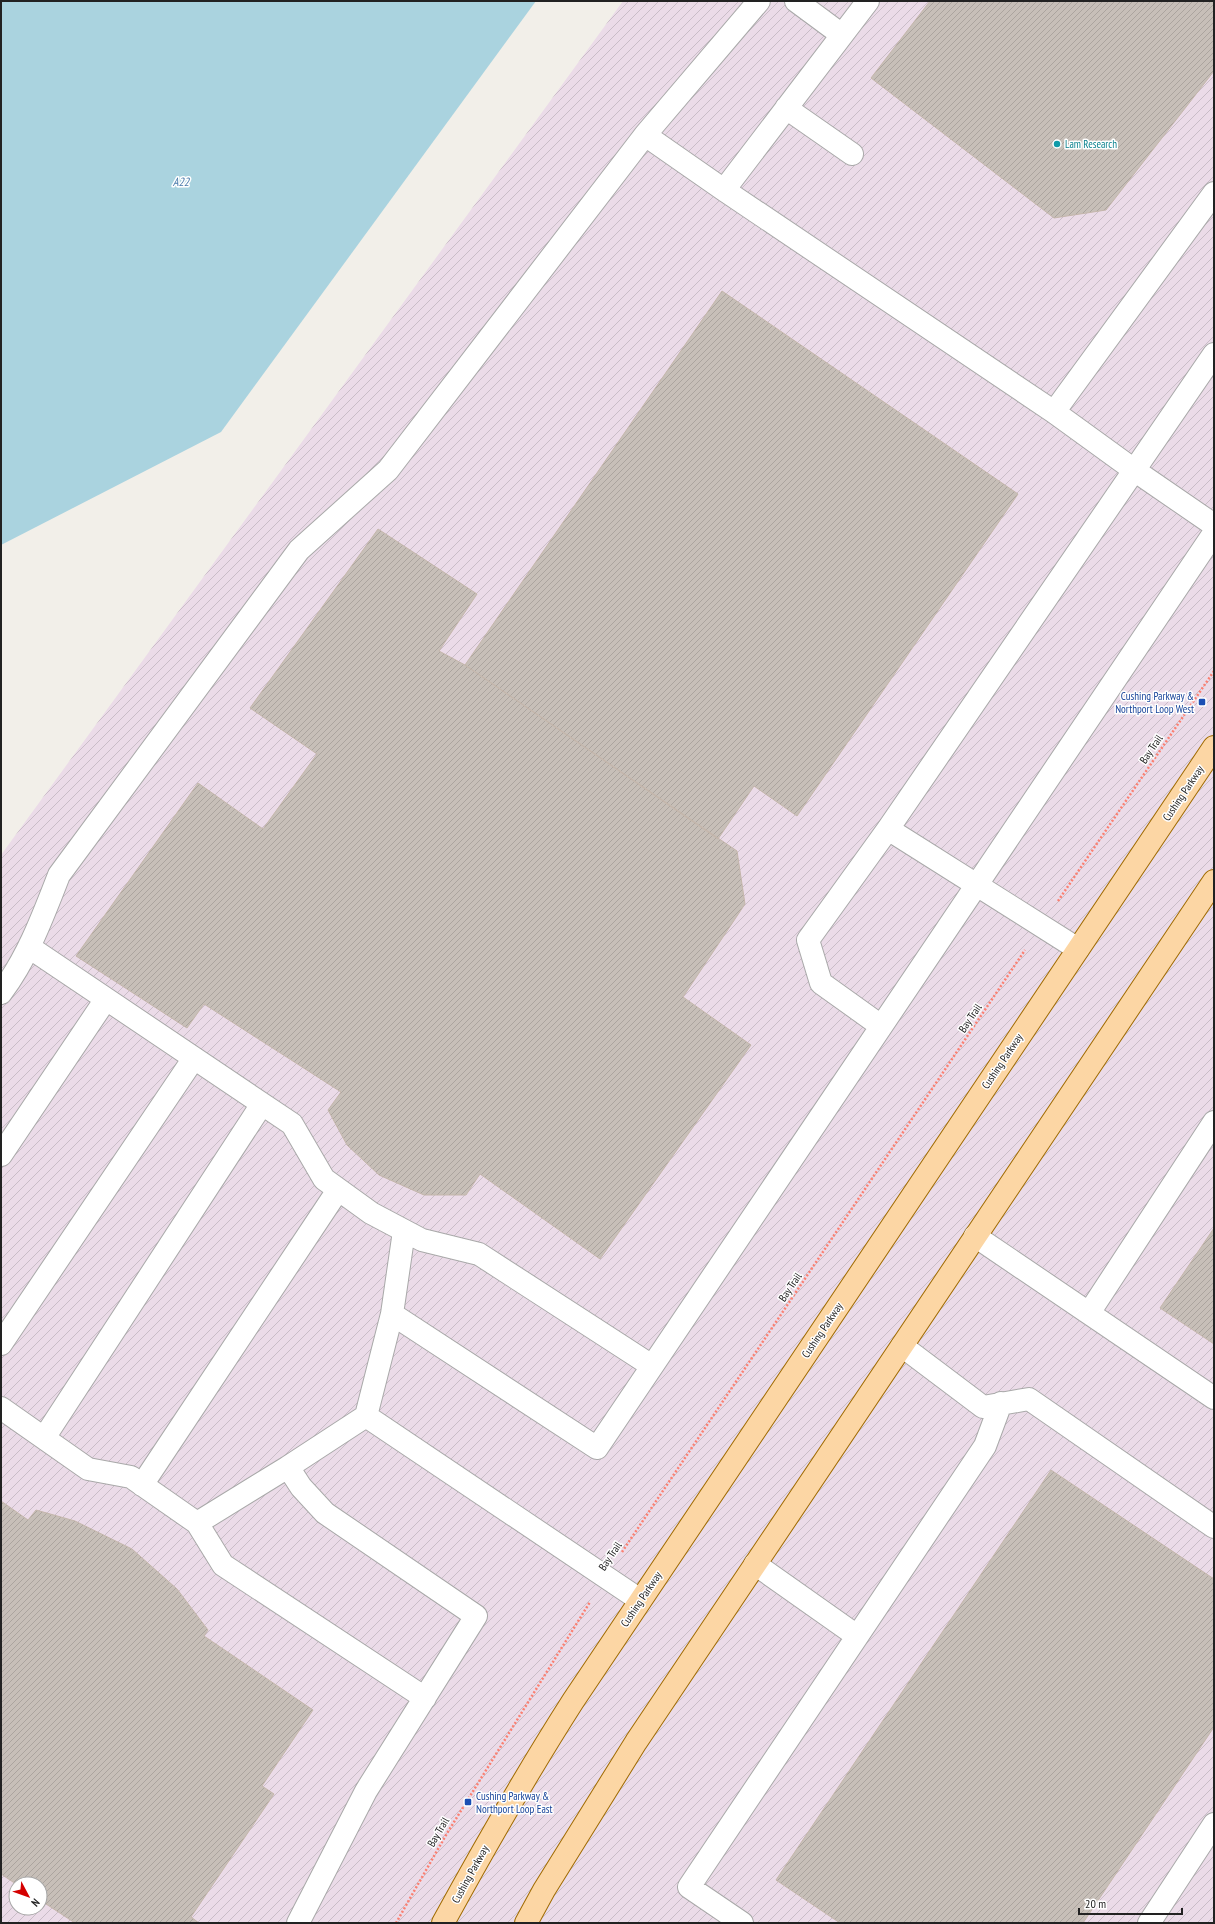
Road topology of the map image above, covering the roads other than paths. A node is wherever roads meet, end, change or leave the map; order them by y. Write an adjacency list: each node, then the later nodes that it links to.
1 (759, 1): 6 (lane)
2 (796, 1): 4 (lane)
3 (868, 1): 4 (lane)
4 (842, 35): 5 (lane)
5 (786, 108): 7 (lane); 8 (lane)
6 (645, 135): 8 (lane); 19 (lane)
7 (852, 154)
8 (724, 190): 11 (lane)
9 (1214, 193): 11 (lane)
10 (1214, 354): 12 (lane)
11 (1054, 412): 12 (lane)
12 (1134, 470): 13 (lane); 16 (lane)
13 (1214, 524)
14 (1214, 533): 18 (lane)
15 (1214, 746): 20 (main road, Cushing Parkway)
16 (888, 829): 18 (lane); 23 (lane)
17 (1214, 881): 30 (main road)
18 (978, 884): 20 (lane); 23 (lane)
19 (29, 947): 21 (lane); 22 (lane)
20 (1078, 949): 46 (main road, Cushing Parkway)
21 (1, 993)
22 (106, 998): 24 (lane); 27 (lane)
23 (881, 1026): 35 (lane)
24 (194, 1058): 25 (lane); 33 (lane)
25 (262, 1104): 28 (lane); 40 (lane)
26 (1214, 1122): 31 (lane)
27 (1, 1155)
28 (338, 1190): 29 (lane); 42 (lane)
29 (404, 1231): 32 (lane); 35 (lane)
30 (975, 1236): 31 (lane); 34 (main road)
31 (1089, 1313): 36 (lane)
32 (392, 1314): 35 (lane); 39 (lane)
33 (1, 1344)
34 (902, 1346): 37 (lane); 45 (main road)
35 (652, 1366)
36 (1214, 1398)
37 (1001, 1404): 44 (lane); 47 (lane)
38 (1, 1408): 40 (lane)
39 (366, 1416): 41 (lane); 46 (lane)
40 (44, 1438): 42 (lane)
41 (288, 1467): 43 (lane); 48 (lane)
42 (142, 1485): 43 (lane)
43 (197, 1523): 48 (lane)
44 (1214, 1528)
45 (755, 1564): 47 (lane); 52 (main road)
46 (640, 1600): 51 (main road, Cushing Parkway)
47 (858, 1636): 53 (lane)
48 (425, 1698): 50 (lane)
49 (1214, 1824): 54 (lane)
50 (298, 1923)
51 (443, 1923)
52 (526, 1923)
53 (742, 1923)
54 (1149, 1923)

